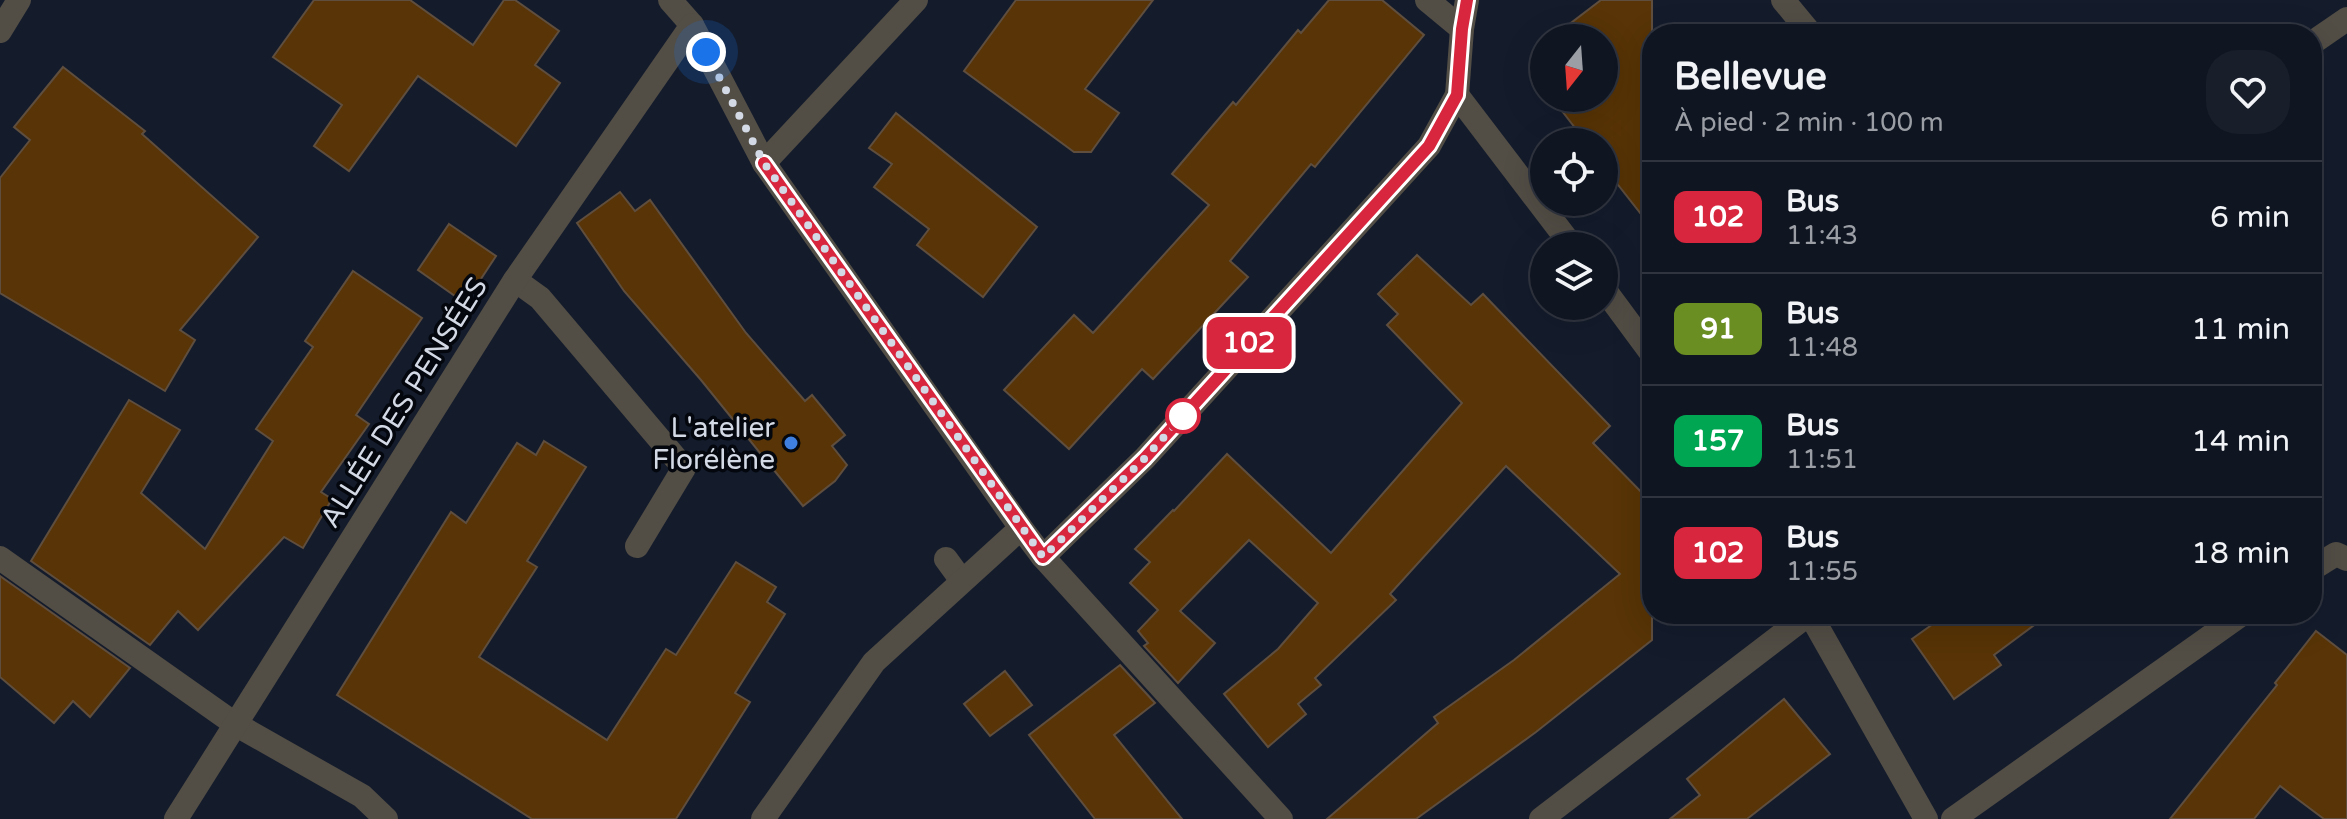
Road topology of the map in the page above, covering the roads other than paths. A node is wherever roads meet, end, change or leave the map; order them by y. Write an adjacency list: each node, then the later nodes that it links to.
1 (19, 0): 11 (street)
2 (670, 0): 9 (street)
3 (916, 0): 14 (street)
4 (1427, 0): 10 (street)
5 (1467, 0): 10 (street)
6 (1783, 0): 8 (street)
7 (2347, 19): 12 (street)
8 (1803, 24)
9 (692, 25): 14 (street); 16 (street, ALLÉE DES PENSÉES)
10 (1462, 29): 13 (street)
11 (0, 31)
12 (2322, 36)
13 (1457, 95): 15 (street); 21 (street)
14 (764, 163): 19 (street)
15 (1561, 232)
16 (515, 280): 20 (street); 30 (street, ALLÉE DES PENSÉES)
17 (1618, 308): 18 (street)
18 (1642, 340)
19 (1021, 528): 21 (street); 26 (street)
20 (637, 546)
21 (1043, 557): 34 (street)
22 (0, 558): 30 (street)
23 (946, 559): 26 (street)
24 (2347, 559): 25 (street)
25 (2322, 563)
26 (962, 581): 33 (street)
27 (1797, 624): 35 (street)
28 (1816, 624): 36 (street)
29 (2228, 624): 37 (street)
30 (235, 724): 31 (street, ALLÉE DES PENSÉES); 32 (street)
31 (176, 819)
32 (386, 819)
33 (763, 819)
34 (1281, 819)
35 (1541, 819)
36 (1926, 819)
37 (1953, 819)

